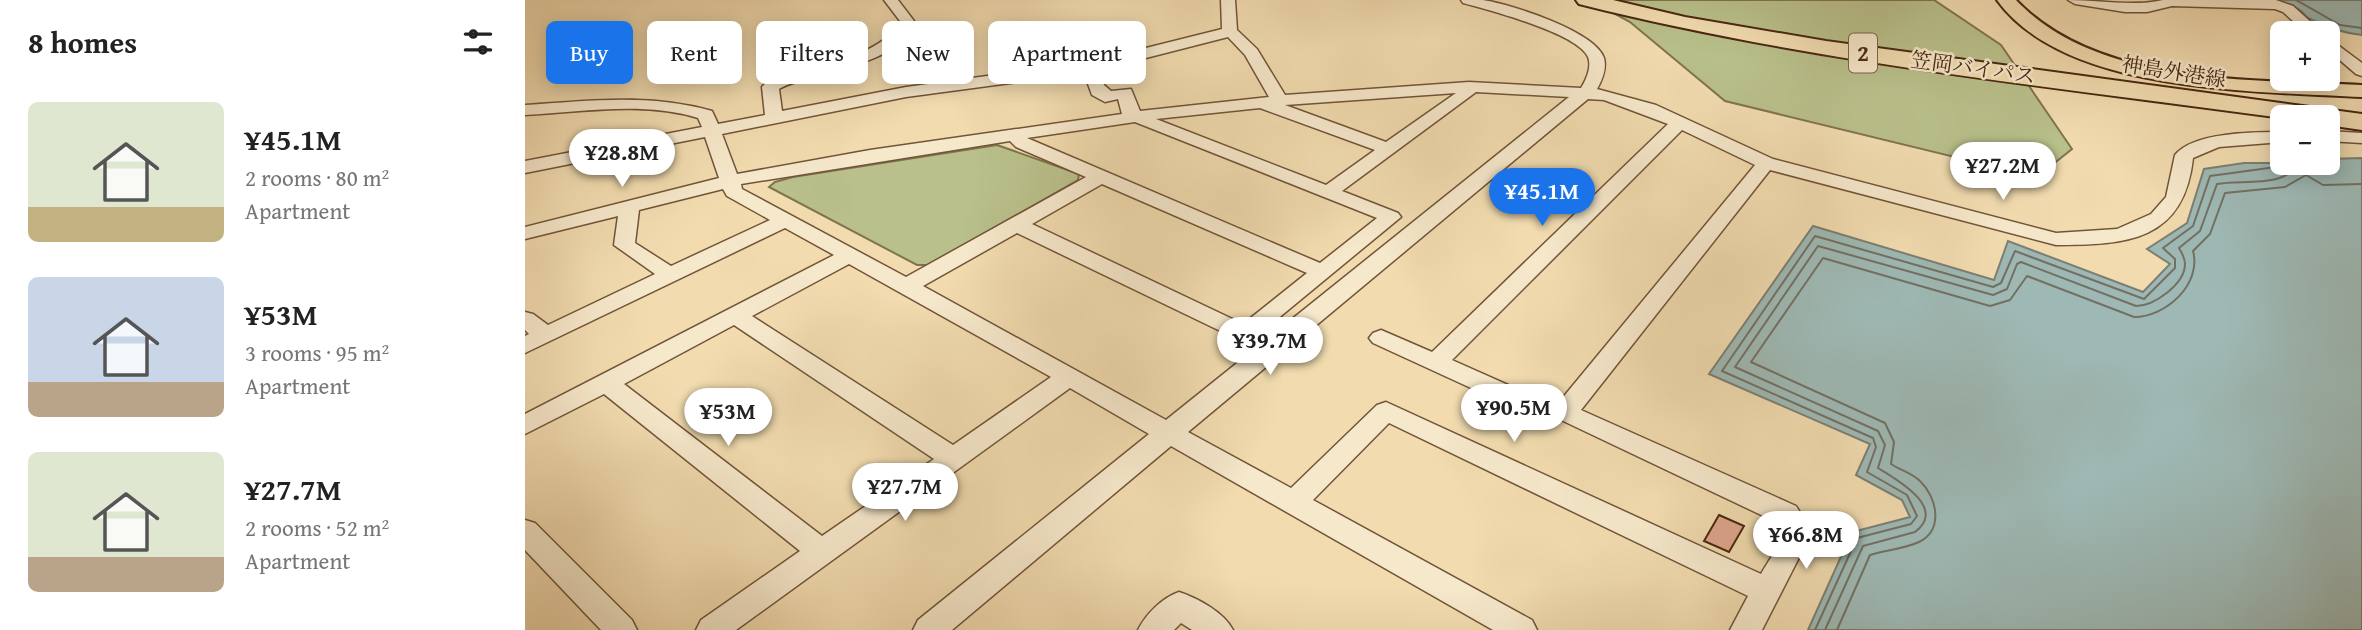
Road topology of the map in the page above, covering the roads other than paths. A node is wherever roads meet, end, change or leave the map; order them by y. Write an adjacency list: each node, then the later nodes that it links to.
1 (891, 0): 20 (street)
2 (1228, 0): 9 (street)
3 (1468, 0): 17 (street)
4 (1586, 0): 22 (highway, 笠岡バイパス / 2)
5 (2005, 0): 16 (main road, 神島外港線)
6 (2075, 0): 7 (street)
7 (2268, 2): 8 (street)
8 (2302, 21)
9 (1230, 32): 11 (street); 18 (street)
10 (2340, 52): 12 (street)
11 (1146, 53)
12 (2362, 71)
13 (988, 81): 20 (street)
14 (1096, 84): 21 (street)
15 (1469, 87): 17 (street); 18 (street); 29 (street)
16 (2362, 91)
17 (1586, 92): 23 (street); 53 (street)
18 (1271, 102): 21 (street); 29 (street)
19 (525, 110): 24 (street)
20 (774, 116): 24 (street)
21 (1137, 117): 25 (street); 34 (street)
22 (2362, 122)
23 (1679, 123): 30 (street); 48 (street)
24 (713, 131): 31 (street); 33 (street)
25 (1014, 135): 32 (street); 33 (street)
26 (2340, 137): 28 (street)
27 (2270, 138): 30 (street)
28 (2362, 138)
29 (1388, 149): 34 (street)
30 (1766, 163): 51 (street)
31 (525, 167)
32 (1101, 177): 37 (street); 40 (street)
33 (729, 182): 35 (street); 36 (street)
34 (1327, 192): 40 (street)
35 (629, 208): 38 (street); 41 (street)
36 (786, 220): 39 (street); 41 (street)
37 (1017, 225): 40 (street); 42 (street)
38 (525, 233)
39 (850, 255): 42 (street); 43 (street)
40 (1322, 272)
41 (670, 275): 45 (street)
42 (907, 286): 49 (street)
43 (736, 316): 50 (street); 54 (street)
44 (525, 319): 45 (street)
45 (546, 335): 47 (street)
46 (1381, 338): 48 (street)
47 (525, 345)
48 (1436, 363): 51 (street)
49 (1070, 376): 53 (street); 54 (street)
50 (605, 382): 52 (street); 57 (street)
51 (1566, 411): 58 (street)
52 (525, 425)
53 (1169, 431): 55 (street); 61 (street)
54 (954, 458): 57 (street)
55 (1293, 503): 58 (street); 64 (street)
56 (525, 531): 59 (street)
57 (822, 552): 60 (street)
58 (1766, 590): 65 (street)
59 (621, 630)
60 (712, 630)
61 (929, 630)
62 (1154, 630): 63 (street)
63 (1217, 630)
64 (1521, 630)
65 (1746, 630)

